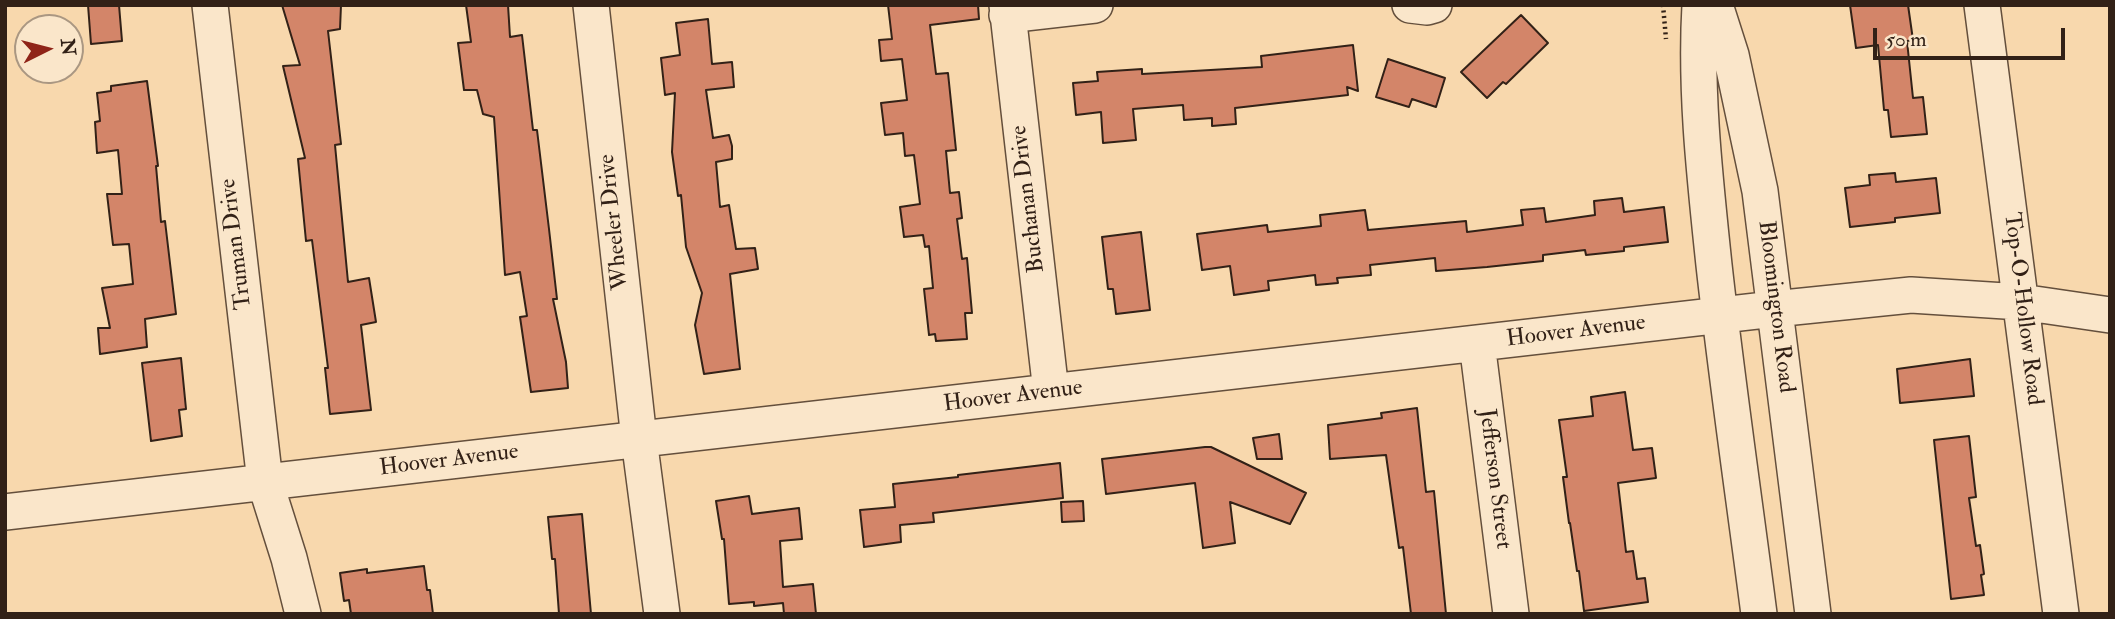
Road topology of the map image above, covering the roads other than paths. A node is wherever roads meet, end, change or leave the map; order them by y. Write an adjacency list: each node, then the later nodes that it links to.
1 (210, 5): 17 (street, Truman Drive)
2 (591, 5): 16 (street, Wheeler Drive)
3 (1095, 5): 9 (street)
4 (1409, 5): 5 (street)
5 (1434, 5)
6 (1700, 5): 12 (street)
7 (1715, 5): 11 (street, Bloomington Road)
8 (1982, 5): 10 (street, Top-O-Hollow Road)
9 (1007, 10): 15 (street, Buchanan Drive)
10 (2021, 302): 11 (street, Hoover Avenue); 13 (street, Hoover Avenue); 24 (street, Top-O-Hollow Road)
11 (1774, 309): 12 (street, Hoover Avenue); 23 (street, Bloomington Road)
12 (1720, 315): 14 (street, Hoover Avenue); 22 (street)
13 (2110, 315)
14 (1478, 343): 15 (street, Hoover Avenue); 21 (street, Jefferson Street)
15 (1051, 392): 16 (street, Hoover Avenue)
16 (639, 439): 17 (street, Hoover Avenue); 20 (street, Wheeler Drive)
17 (265, 482): 18 (street, Hoover Avenue); 19 (street, Truman Drive)
18 (5, 512)
19 (303, 614)
20 (662, 614)
21 (1511, 614)
22 (1759, 614)
23 (1813, 614)
24 (2061, 614)

